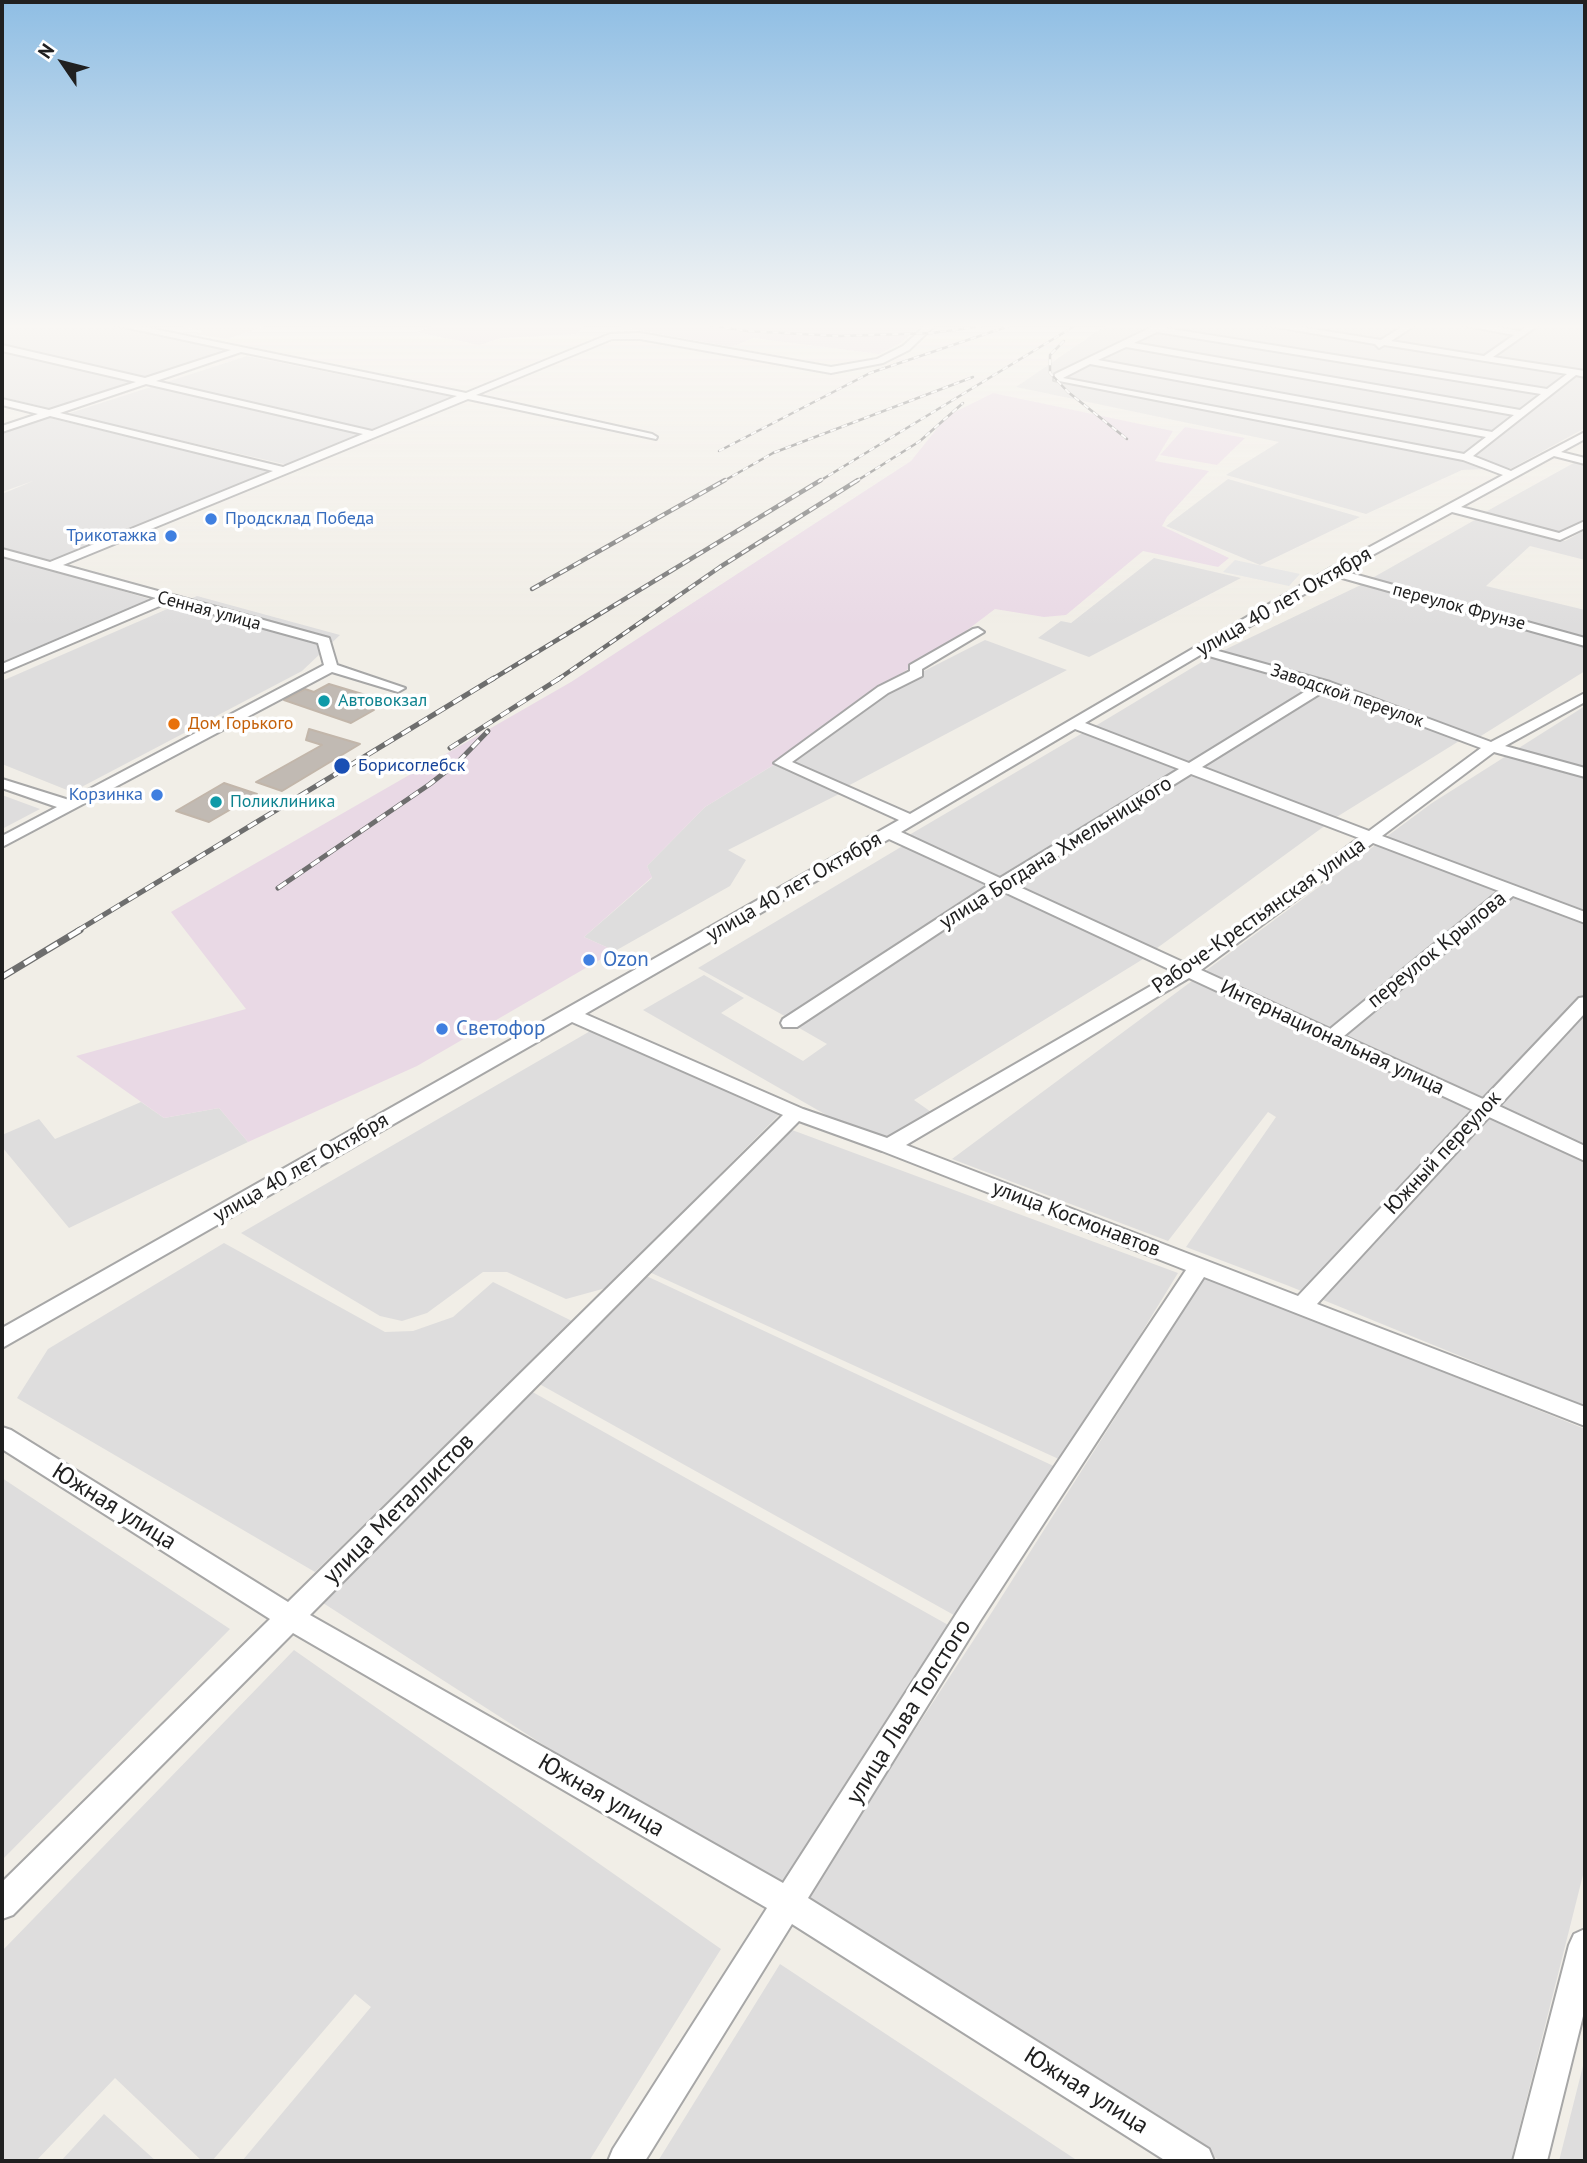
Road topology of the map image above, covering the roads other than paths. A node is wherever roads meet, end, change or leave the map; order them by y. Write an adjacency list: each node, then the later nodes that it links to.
1 (100, 425): 15 (street)
2 (335, 425): 8 (street)
3 (395, 425): 8 (street)
4 (598, 425): 11 (street)
5 (1298, 425): 13 (street)
6 (1440, 425): 9 (street)
7 (1506, 425): 9 (street)
8 (374, 434): 15 (street)
9 (1494, 435): 13 (street)
10 (1585, 435): 12 (street, улица 40 лет Октября)
11 (652, 437)
12 (1553, 453): 14 (street); 16 (street, улица 40 лет Октября)
13 (1466, 457): 16 (street)
14 (1585, 461)
15 (287, 471): 20 (street)
16 (1512, 475): 17 (street, улица 40 лет Октября)
17 (1452, 508): 18 (street); 21 (street, улица 40 лет Октября)
18 (1585, 524)
19 (2, 552): 20 (street, Сенная улица)
20 (50, 566): 22 (street, Сенная улица)
21 (1333, 572): 24 (street, переулок Фрунзе); 25 (street, улица 40 лет Октября)
22 (165, 599): 26 (street, Сенная улица); 27 (street)
23 (978, 632): 37 (street)
24 (1585, 642)
25 (1201, 650): 28 (street, Заводской переулок); 31 (street, улица 40 лет Октября)
26 (331, 667): 29 (street); 36 (street)
27 (2, 669)
28 (1325, 685): 32 (street, Заводской переулок); 33 (street, улица Богдана Хмельницкого)
29 (398, 688)
30 (1585, 696): 32 (street, Рабоче-Крестьянская улица)
31 (1074, 724): 33 (street); 37 (street, улица 40 лет Октября)
32 (1492, 747): 34 (street, Заводской переулок); 39 (street, Рабоче-Крестьянская улица)
33 (1191, 770): 39 (street); 41 (street, улица Богдана Хмельницкого)
34 (1585, 773)
35 (2, 783): 36 (street)
36 (70, 806): 40 (street)
37 (911, 820): 38 (street, улица 40 лет Октября)
38 (889, 833): 41 (street, Интернациональная улица); 46 (street, улица 40 лет Октября)
39 (1373, 835): 42 (street); 44 (street, Рабоче-Крестьянская улица)
40 (2, 842)
41 (1002, 884): 44 (street, Интернациональная улица); 47 (street, улица Богдана Хмельницкого)
42 (1512, 889): 43 (street); 48 (street, переулок Крылова)
43 (1585, 918)
44 (1189, 971): 48 (street, Интернациональная улица); 51 (street, Рабоче-Крестьянская улица)
45 (1585, 1002): 49 (street, Южный переулок)
46 (570, 1014): 50 (street, улица Космонавтов); 55 (street, улица 40 лет Октября)
47 (790, 1023)
48 (1330, 1038): 49 (street, Интернациональная улица)
49 (1483, 1109): 52 (street, Интернациональная улица); 54 (street, Южный переулок)
50 (796, 1113): 51 (street, улица Космонавтов); 58 (street, улица Металлистов)
51 (888, 1146): 53 (street, улица Космонавтов)
52 (1585, 1154)
53 (1199, 1267): 54 (street, улица Космонавтов); 59 (street, улица Льва Толстого)
54 (1302, 1306): 56 (street, улица Космонавтов)
55 (2, 1339)
56 (1585, 1418)
57 (2, 1437): 58 (street, Южная улица)
58 (290, 1618): 59 (street, Южная улица); 60 (street, улица Металлистов)
59 (788, 1903): 62 (street, улица Льва Толстого); 63 (street, Южная улица)
60 (2, 1904)
61 (1585, 1945): 64 (street)
62 (625, 2161)
63 (1197, 2161)
64 (1530, 2161)

